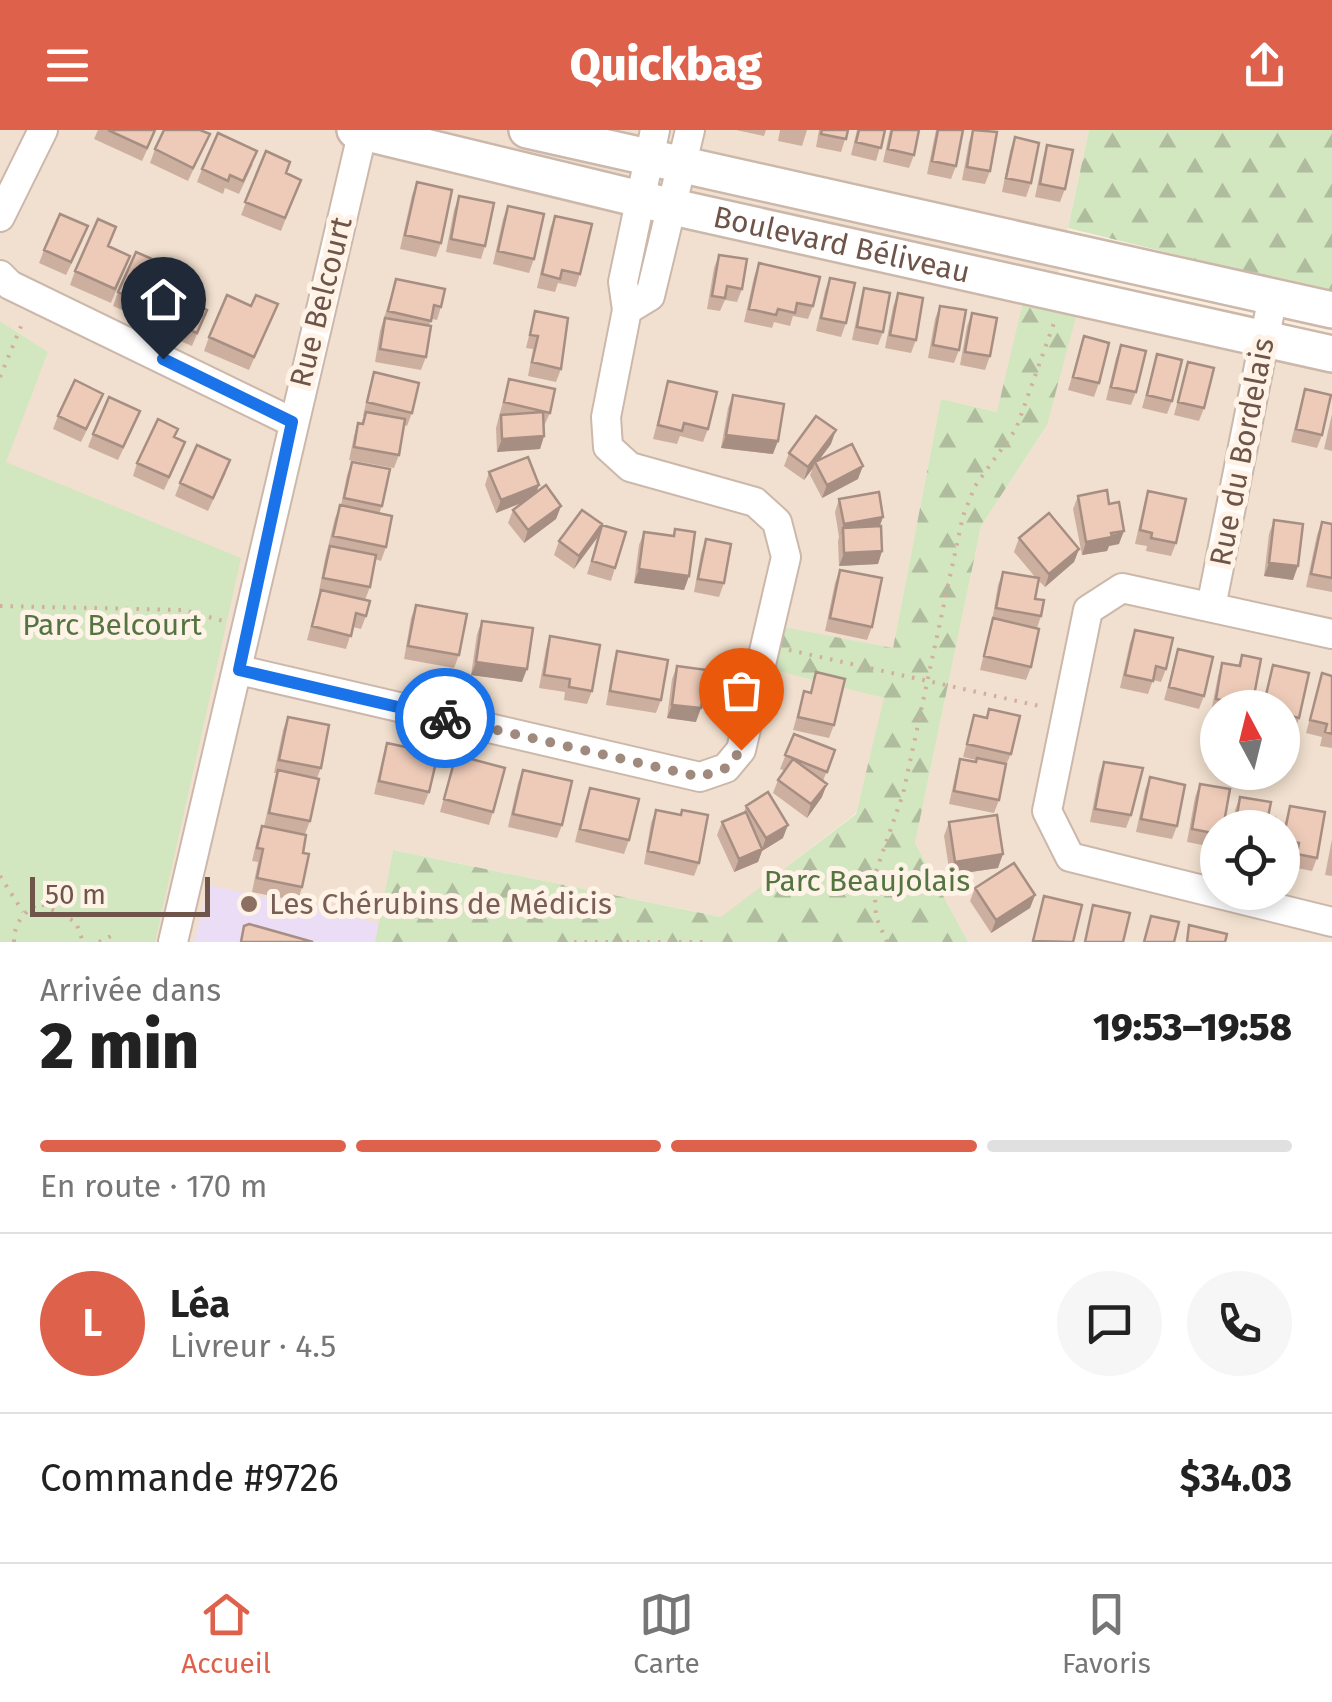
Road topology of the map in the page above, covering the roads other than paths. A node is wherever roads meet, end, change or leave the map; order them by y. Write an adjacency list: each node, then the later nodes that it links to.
1 (42, 130): 9 (street)
2 (527, 130): 5 (street, Boulevard Béliveau)
3 (690, 130): 6 (street)
4 (360, 131): 7 (street, Boulevard Béliveau); 16 (street, Rue Belcourt)
5 (651, 145): 6 (street, Boulevard Béliveau); 7 (street)
6 (683, 167): 8 (street); 11 (street, Boulevard Béliveau)
7 (639, 198): 8 (street, Boulevard Béliveau); 12 (street)
8 (674, 207): 12 (street); 14 (street, Boulevard Béliveau)
9 (0, 217)
10 (0, 275): 16 (street)
11 (1274, 296): 13 (street, Boulevard Béliveau); 14 (street, Rue du Bordelais)
12 (627, 310): 19 (street)
13 (1332, 310)
14 (1265, 338): 15 (street, Boulevard Béliveau); 17 (street, Rue du Bordelais)
15 (1332, 354)
16 (292, 422): 19 (street, Rue Belcourt)
17 (1211, 607): 18 (street, Rue du Bordelais); 20 (street, Rue du Bordelais)
18 (1332, 634)
19 (239, 670): 21 (street, Rue Belcourt)
20 (1332, 922)
21 (173, 942)

